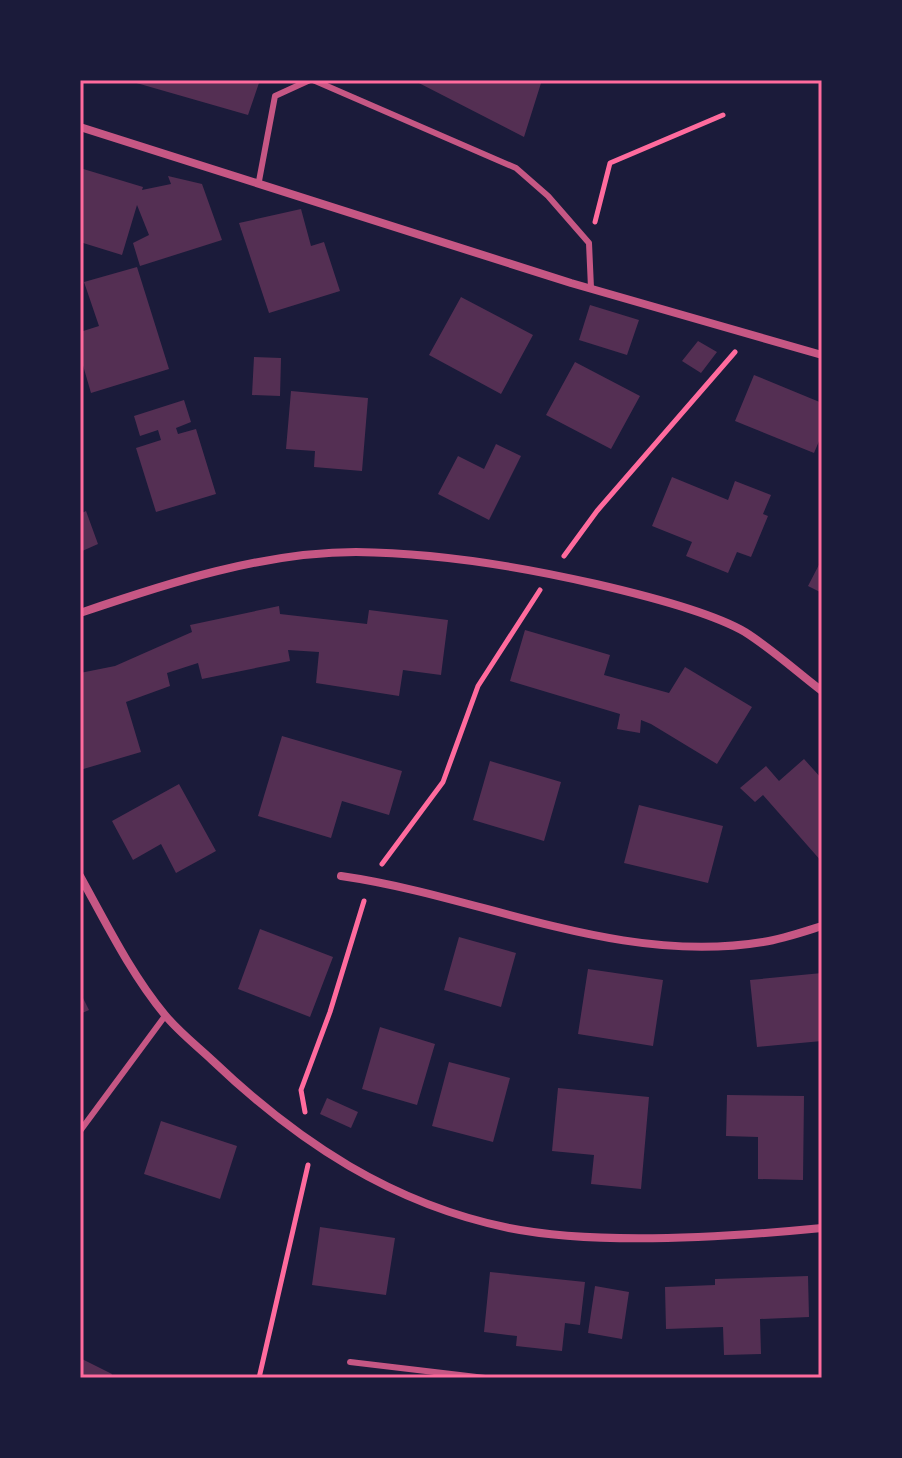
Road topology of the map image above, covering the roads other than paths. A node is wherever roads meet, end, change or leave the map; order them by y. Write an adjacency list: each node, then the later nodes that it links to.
1 (311, 80): 3 (lane); 4 (lane)
2 (80, 127): 3 (street)
3 (259, 181): 4 (street)
4 (591, 288): 5 (street)
5 (822, 355)
6 (80, 613): 7 (street)
7 (822, 691)
8 (80, 876): 11 (street)
9 (341, 876): 10 (street)
10 (822, 926)
11 (165, 1016): 12 (lane); 13 (street)
12 (80, 1131)
13 (822, 1228)
14 (350, 1362): 15 (lane)
15 (485, 1378)

